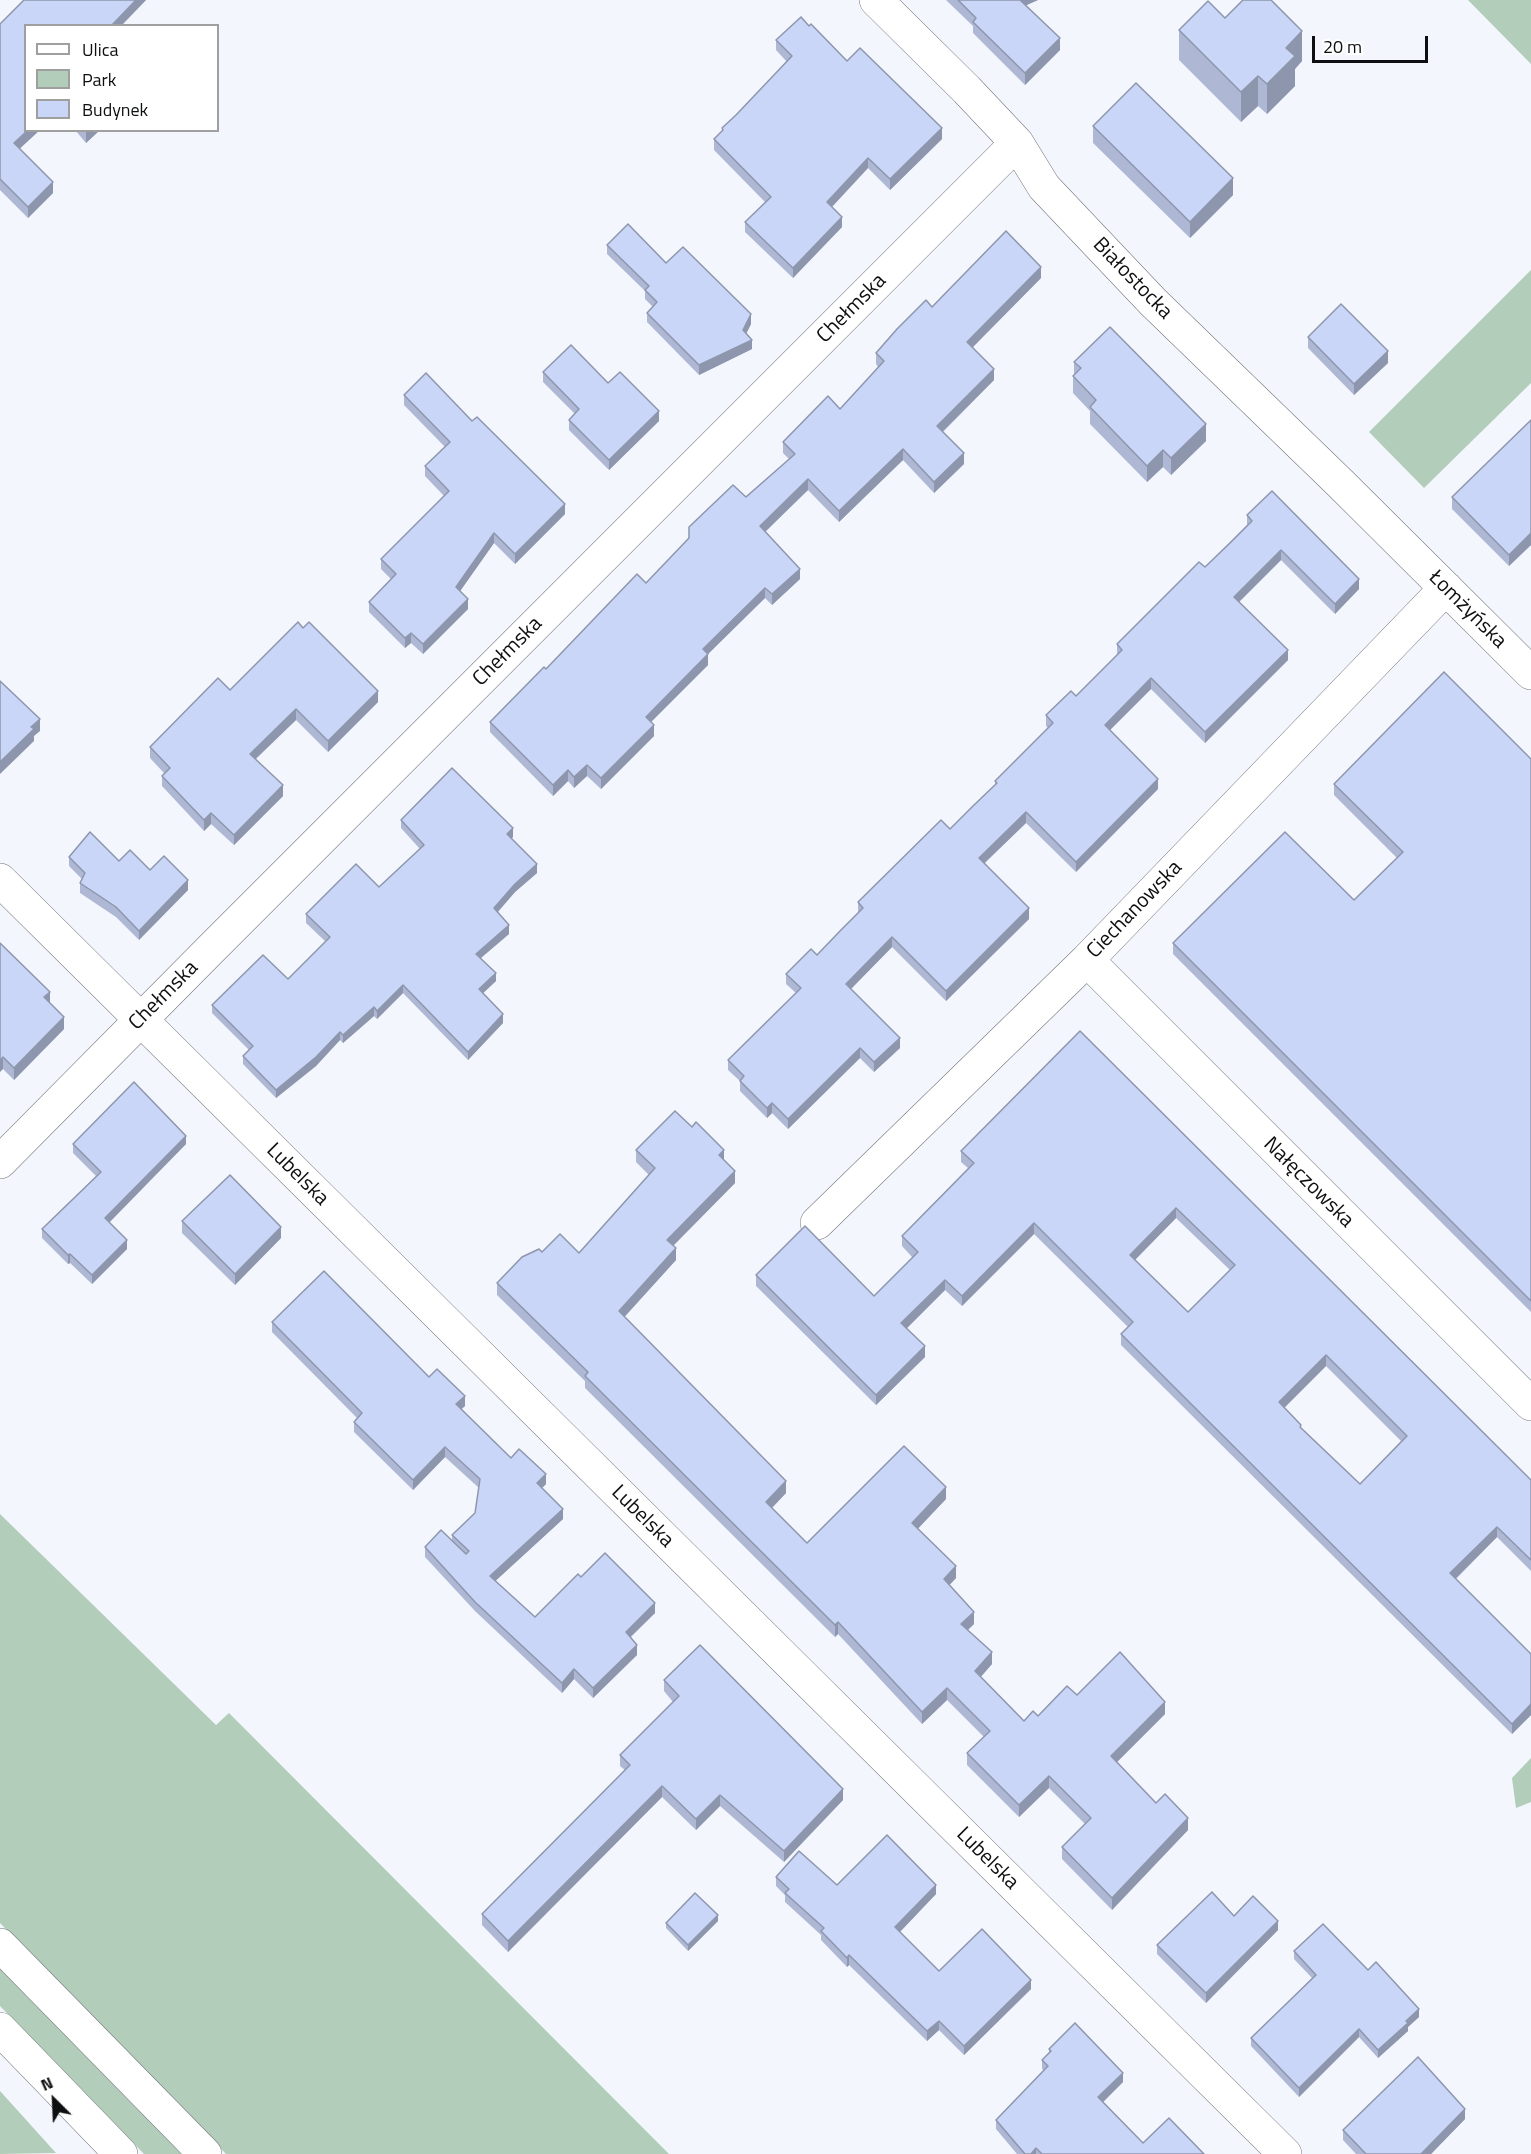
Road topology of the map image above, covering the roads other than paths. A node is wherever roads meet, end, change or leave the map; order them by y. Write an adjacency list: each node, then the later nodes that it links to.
1 (876, 0): 2 (street, Białostocka)
2 (1017, 143): 3 (street, Białostocka); 8 (street, Chełmska)
3 (1403, 546): 4 (street, Łomżyńska)
4 (1446, 588): 5 (street, Łomżyńska); 7 (street, Ciechanowska)
5 (1531, 673)
6 (0, 880): 8 (street, Lubelska)
7 (1086, 960): 10 (street, Ciechanowska); 11 (street, Nałęczowska)
8 (140, 1020): 9 (street, Chełmska); 16 (street, Lubelska)
9 (0, 1162)
10 (817, 1222)
11 (1531, 1404)
12 (0, 1945): 15 (street)
13 (0, 2029): 14 (street)
14 (121, 2154)
15 (205, 2154)
16 (1285, 2154)

